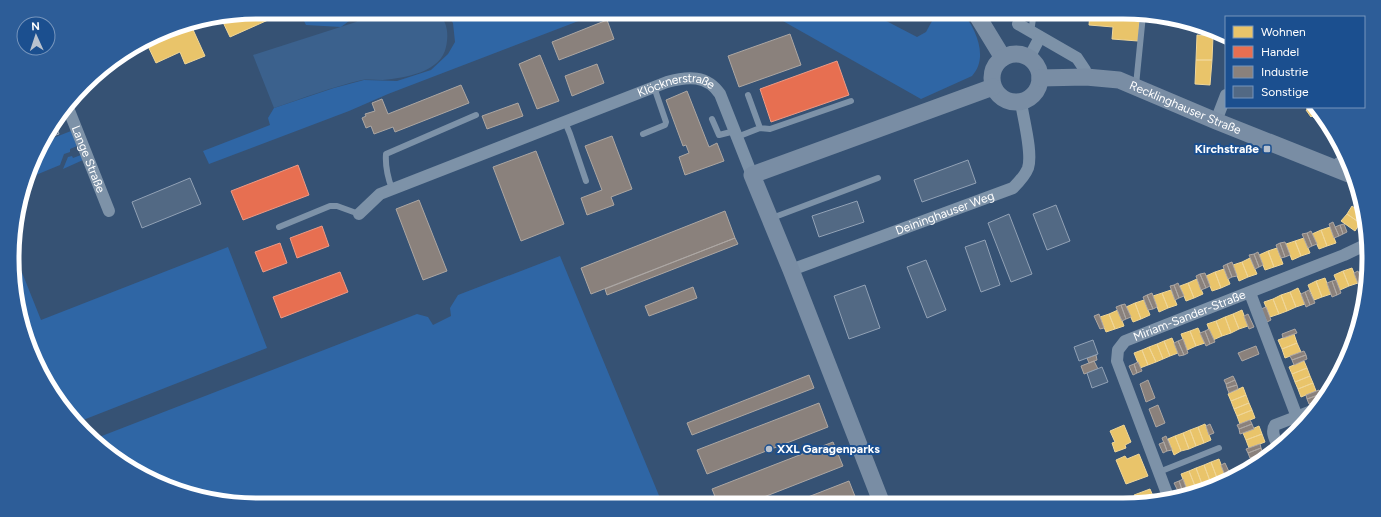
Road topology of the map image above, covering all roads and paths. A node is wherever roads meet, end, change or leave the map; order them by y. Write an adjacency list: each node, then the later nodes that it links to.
1 (979, 19): 6 (street)
2 (1034, 19): 5 (lane)
3 (1142, 20): 12 (lane)
4 (1018, 24): 5 (street)
5 (1035, 34): 7 (street); 8 (street)
6 (1003, 58): 7 (street); 11 (street)
7 (1029, 58): 9 (street)
8 (1086, 76): 9 (street, Recklinghauser Straße); 12 (street, Recklinghauser Straße)
9 (1040, 78): 16 (street)
10 (654, 87): 21 (street, Klöcknerstraße); 23 (lane); 24 (street, Klöcknerstraße)
11 (993, 87): 16 (street); 28 (street)
12 (1136, 87): 20 (street, Recklinghauser Straße)
13 (748, 95): 22 (lane)
14 (1225, 98): 20 (street)
15 (850, 101): 22 (lane)
16 (1021, 102): 37 (street, Deininghauser Weg)
17 (69, 111): 32 (street, Lange Straße)
18 (476, 115): 31 (lane)
19 (712, 119): 24 (lane)
20 (1216, 121): 26 (street, Recklinghauser Straße)
21 (565, 122): 30 (lane); 31 (street, Klöcknerstraße)
22 (760, 128): 24 (lane)
23 (643, 134)
24 (736, 134): 28 (street, Klöcknerstraße)
25 (1340, 159): 26 (lane)
26 (1329, 166): 27 (street, Recklinghauser Straße)
27 (1346, 173)
28 (752, 175): 34 (street)
29 (878, 178): 34 (lane)
30 (586, 181)
31 (392, 189): 33 (street, Klöcknerstraße)
32 (109, 210)
33 (359, 214): 35 (lane)
34 (770, 219): 37 (street)
35 (279, 227)
36 (1361, 247): 38 (street, Miriam-Sander-Straße)
37 (791, 270): 45 (street)
38 (1250, 293): 40 (street); 43 (street, Miriam-Sander-Straße)
39 (1305, 414): 40 (street)
40 (1297, 417): 41 (street)
41 (1277, 442)
42 (1219, 448): 43 (lane)
43 (1159, 472): 44 (street, Miriam-Sander-Straße)
44 (1167, 493)
45 (880, 498)

